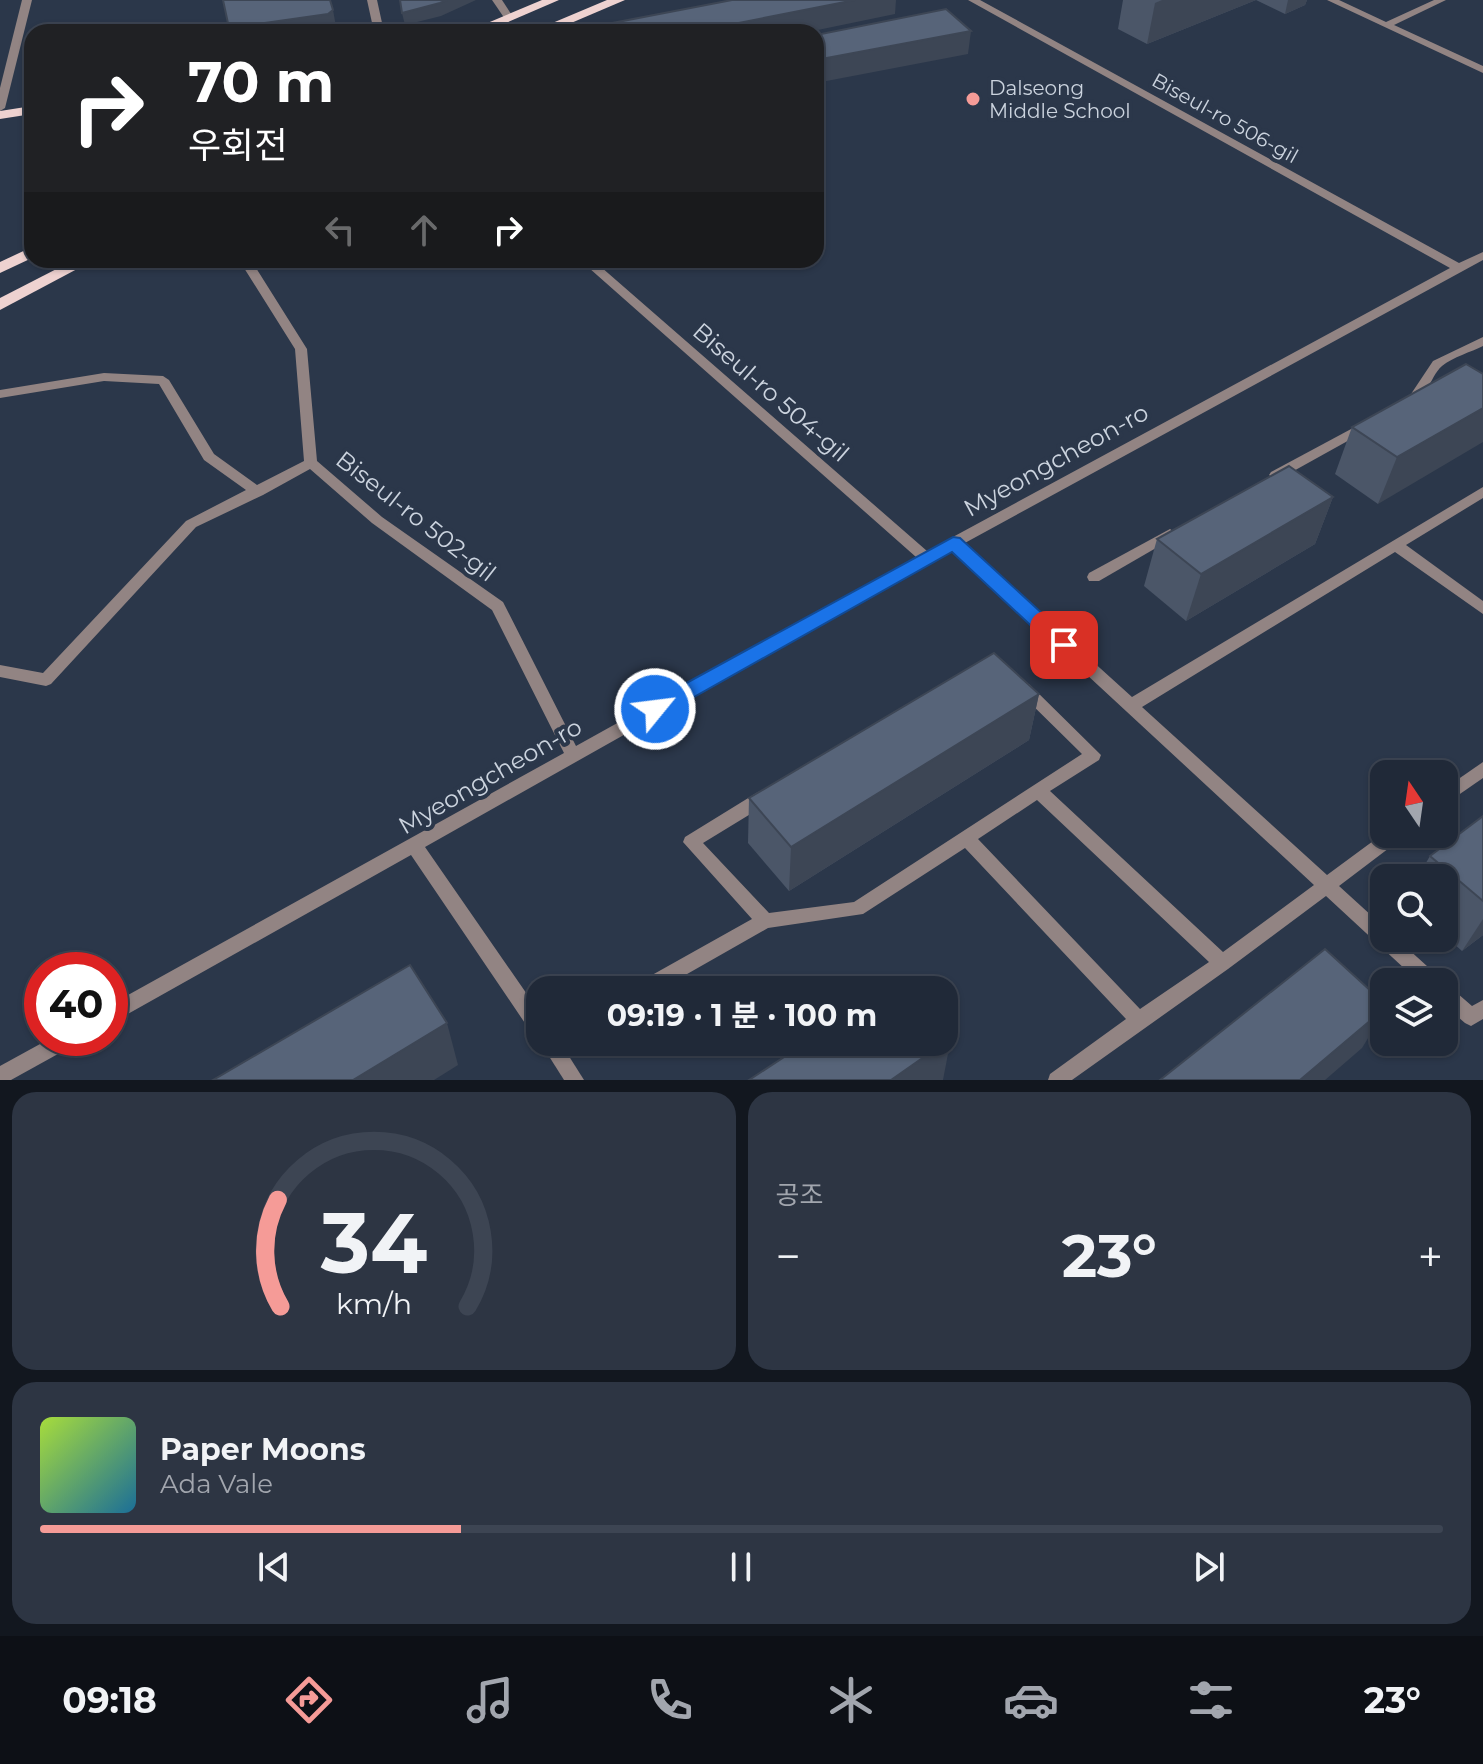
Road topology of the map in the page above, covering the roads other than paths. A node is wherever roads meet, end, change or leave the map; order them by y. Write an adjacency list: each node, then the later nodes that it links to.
1 (27, 0): 17 (street)
2 (372, 0): 11 (street)
3 (497, 0): 10 (street)
4 (553, 0): 10 (main road)
5 (619, 0): 14 (main road)
6 (973, 0): 26 (street, Biseul-ro 506-gil)
7 (1332, 0): 15 (street)
8 (1441, 0): 15 (street)
9 (568, 1): 13 (main road)
10 (508, 17): 12 (main road)
11 (377, 24)
12 (492, 24)
13 (552, 24)
14 (559, 24)
15 (1386, 25): 16 (street)
16 (1483, 70)
17 (0, 108)
18 (24, 111): 19 (main road)
19 (0, 115)
20 (1483, 255): 26 (street, Myeongcheon-ro)
21 (24, 256): 22 (main road)
22 (0, 268)
23 (71, 268): 27 (main road)
24 (250, 268): 32 (street, Biseul-ro 502-gil)
25 (595, 268): 39 (street, Biseul-ro 504-gil)
26 (1459, 268): 37 (street, Myeongcheon-ro)
27 (0, 305)
28 (1483, 341): 30 (street)
29 (0, 394): 34 (street)
30 (1389, 412)
31 (1375, 420): 33 (street)
32 (311, 463): 34 (street); 45 (street, Biseul-ro 502-gil)
33 (1268, 480)
34 (258, 492): 42 (street)
35 (1483, 492): 38 (street)
36 (1188, 525): 40 (street)
37 (953, 543): 39 (street, Myeongcheon-ro); 44 (street)
38 (1396, 545): 41 (street); 44 (street)
39 (926, 558): 45 (street, Myeongcheon-ro)
40 (1094, 577)
41 (1483, 609)
42 (0, 671)
43 (1013, 678): 49 (street)
44 (1130, 706): 53 (street)
45 (573, 755): 51 (street, Myeongcheon-ro)
46 (1483, 769): 48 (street)
47 (782, 785): 54 (street)
48 (1458, 788)
49 (1040, 792): 50 (street); 55 (street)
50 (966, 838): 54 (street); 62 (street)
51 (415, 847): 58 (street, Myeongcheon-ro); 61 (street)
52 (1376, 848): 53 (street)
53 (1326, 886): 55 (street); 56 (street)
54 (765, 921): 57 (street)
55 (1222, 963): 62 (street)
56 (1417, 968)
57 (667, 976)
58 (128, 1005)
59 (1458, 1005): 60 (street)
60 (1483, 1008)
61 (526, 1009)
62 (1139, 1020): 67 (street)
63 (36, 1056): 65 (street)
64 (559, 1056): 66 (street)
65 (0, 1076)
66 (575, 1080)
67 (1057, 1080)

